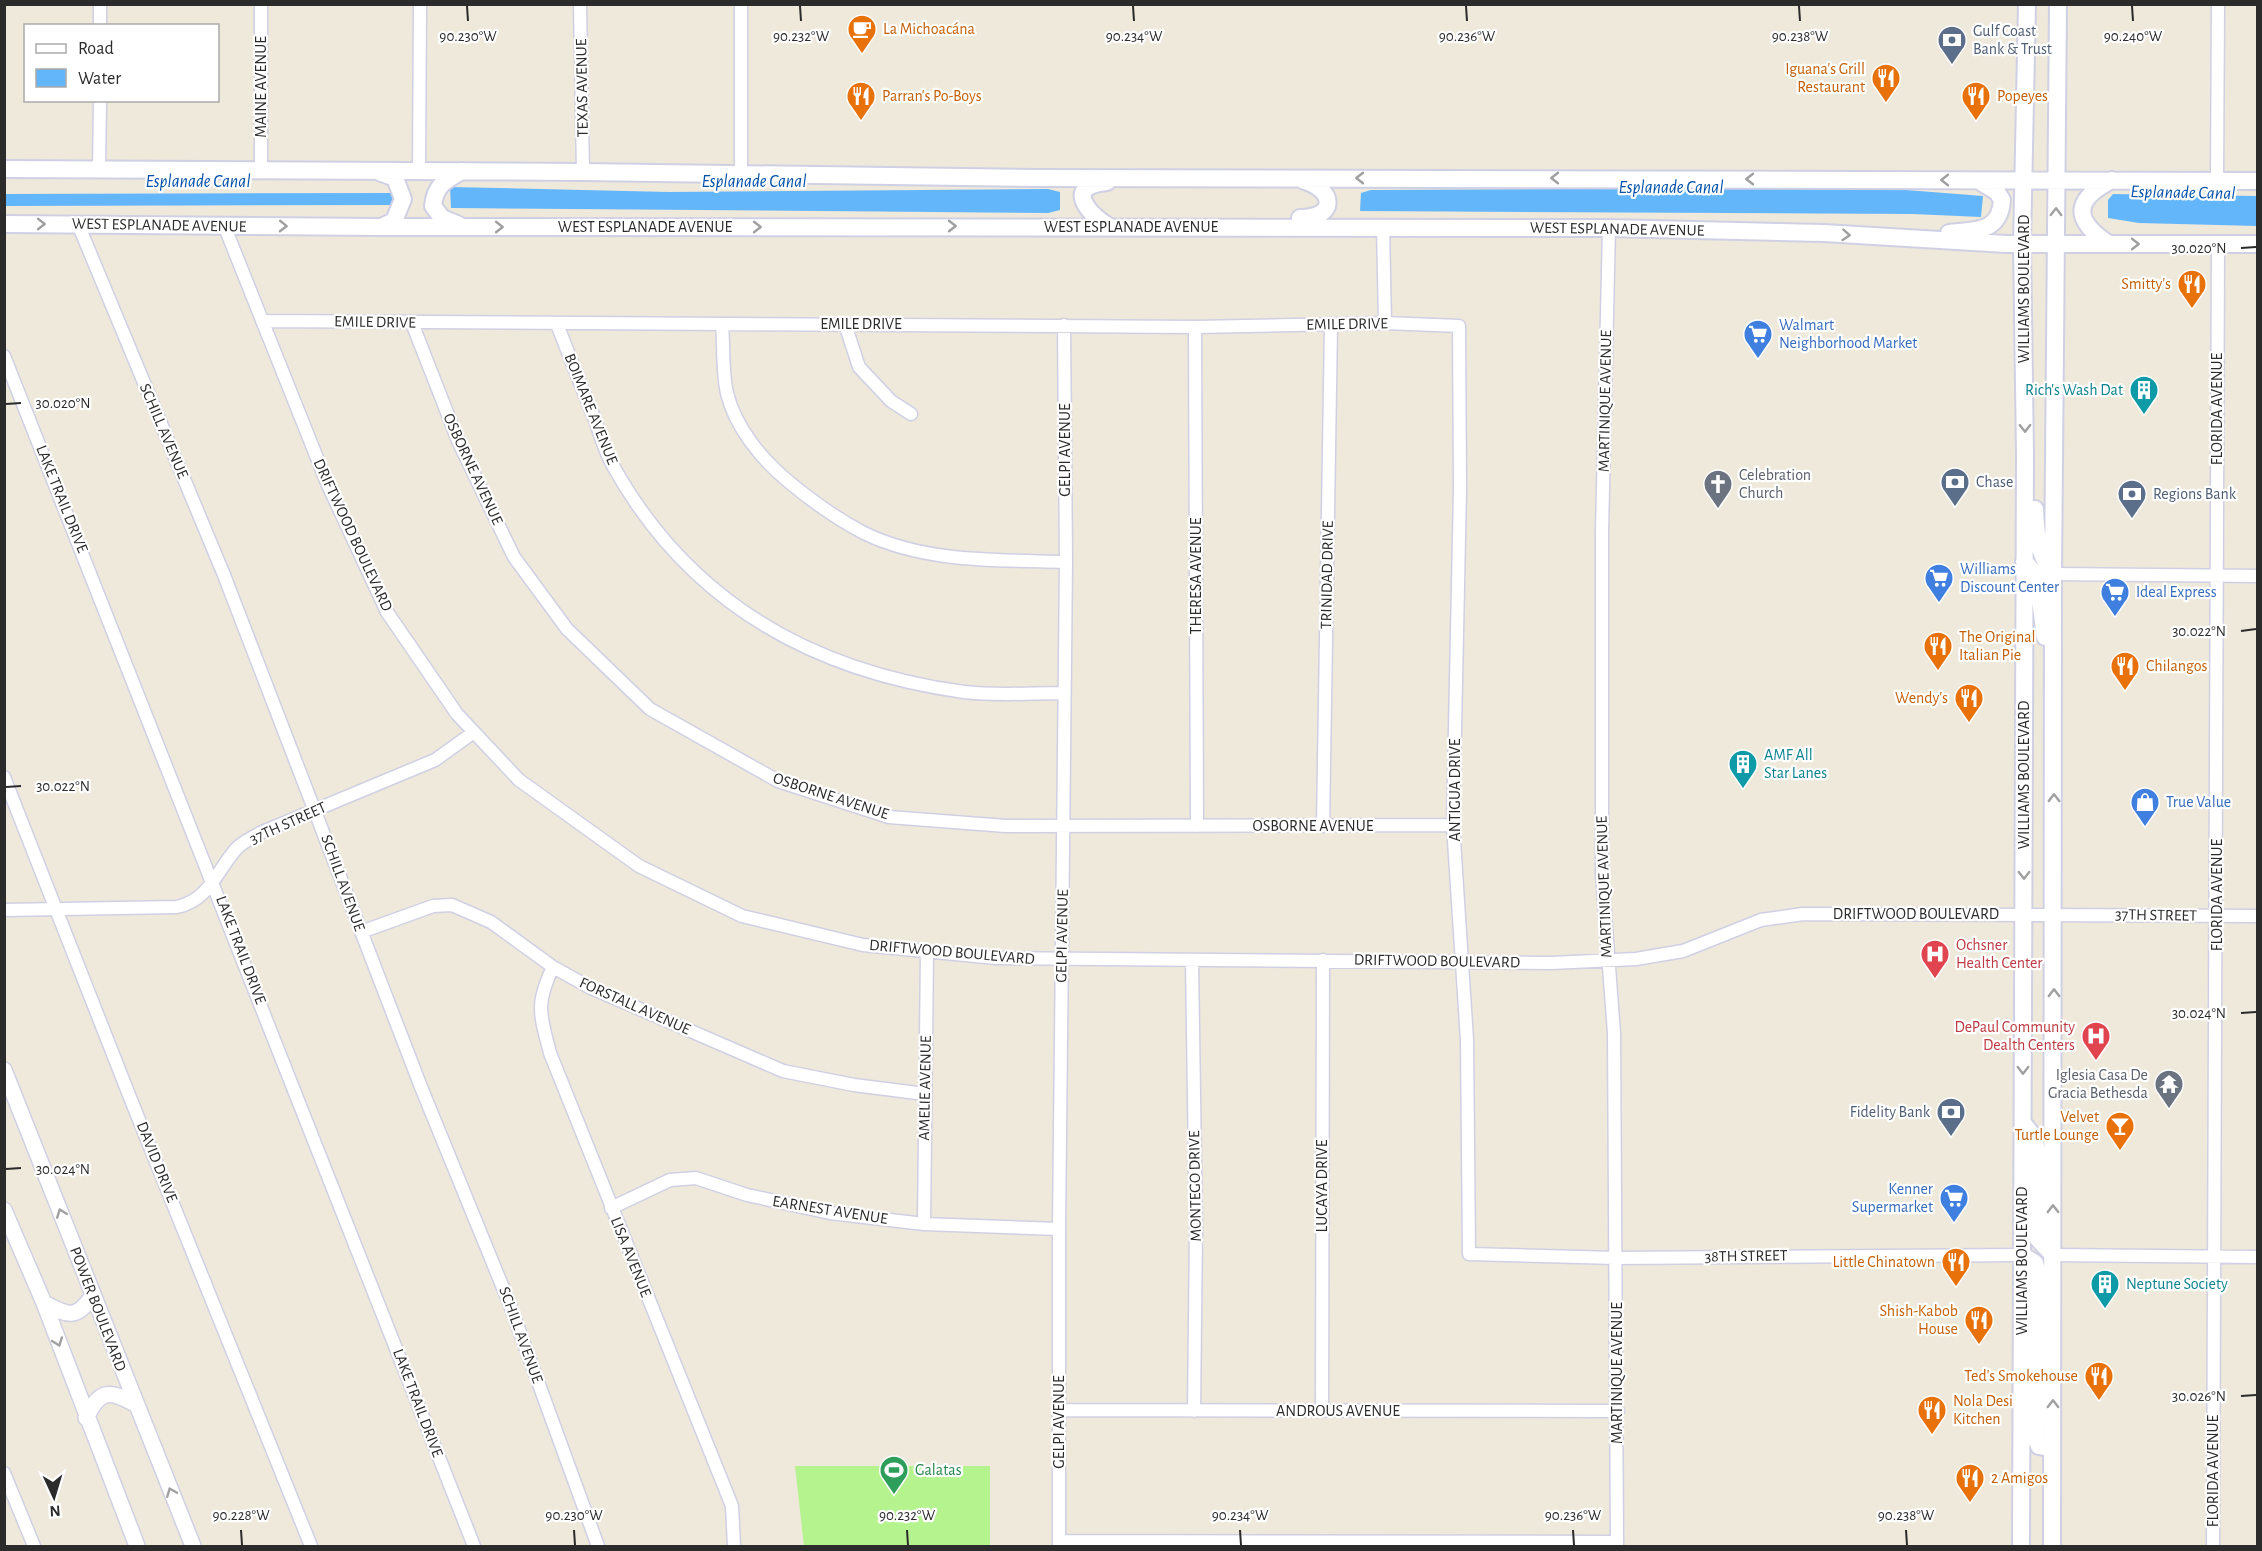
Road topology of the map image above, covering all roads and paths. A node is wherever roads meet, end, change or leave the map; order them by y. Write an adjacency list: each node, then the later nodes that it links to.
1 (100, 4): 9 (street)
2 (261, 4): 13 (street, MAINE AVENUE)
3 (420, 4): 15 (street)
4 (580, 4): 17 (street, TEXAS AVENUE)
5 (741, 4): 18 (street)
6 (2027, 4): 22 (main road, WILLIAMS BOULEVARD)
7 (2058, 4): 23 (main road, WILLIAMS BOULEVARD)
8 (2218, 4): 25 (street)
9 (100, 24)
10 (100, 102): 12 (street)
11 (4, 169): 12 (main road)
12 (99, 170): 13 (main road)
13 (261, 170): 14 (main road)
14 (376, 171): 15 (main road); 31 (main road)
15 (419, 171): 16 (main road)
16 (463, 171): 17 (main road); 32 (main road)
17 (583, 171): 18 (main road)
18 (741, 174): 19 (main road)
19 (1152, 178): 20 (main road); 30 (main road)
20 (1291, 178): 21 (main road, one-way to 20); 33 (main road)
21 (1976, 180): 22 (main road); 36 (main road)
22 (2024, 180): 23 (main road); 37 (main road, WILLIAMS BOULEVARD)
23 (2056, 180): 24 (main road); 38 (main road, WILLIAMS BOULEVARD, one-way to 23)
24 (2112, 180): 25 (main road); 39 (main road)
25 (2217, 180): 26 (main road)
26 (2258, 181)
27 (4, 224): 28 (main road, WEST ESPLANADE AVENUE, one-way to 28)
28 (78, 224): 29 (main road, WEST ESPLANADE AVENUE); 64 (street, SCHILL AVENUE)
29 (224, 225): 31 (main road, WEST ESPLANADE AVENUE, one-way to 31); 42 (street, DRIFTWOOD BOULEVARD)
30 (1108, 226): 32 (main road, WEST ESPLANADE AVENUE, one-way to 30); 33 (main road, WEST ESPLANADE AVENUE)
31 (381, 227): 32 (main road, WEST ESPLANADE AVENUE)
32 (463, 227)
33 (1200, 227): 34 (main road, WEST ESPLANADE AVENUE)
34 (1383, 227): 35 (main road, WEST ESPLANADE AVENUE); 44 (street)
35 (1609, 228): 36 (main road, WEST ESPLANADE AVENUE, one-way to 36); 81 (street, MARTINIQUE AVENUE)
36 (1904, 239): 37 (main road, WEST ESPLANADE AVENUE)
37 (2022, 244): 38 (main road, WEST ESPLANADE AVENUE); 54 (main road, WILLIAMS BOULEVARD, one-way to 54)
38 (2055, 244): 39 (main road, WEST ESPLANADE AVENUE); 57 (main road, WILLIAMS BOULEVARD)
39 (2109, 244): 40 (main road, WEST ESPLANADE AVENUE, one-way to 40)
40 (2218, 244): 41 (main road, WEST ESPLANADE AVENUE); 58 (street, FLORIDA AVENUE)
41 (2258, 244)
42 (262, 321): 43 (street, EMILE DRIVE); 62 (street, DRIFTWOOD BOULEVARD)
43 (412, 323): 45 (street, EMILE DRIVE); 66 (street, OSBORNE AVENUE)
44 (1385, 323): 49 (street, EMILE DRIVE); 50 (street, EMILE DRIVE)
45 (557, 324): 47 (street, EMILE DRIVE); 61 (street, BOIMARE AVENUE)
46 (845, 324): 47 (street, EMILE DRIVE); 48 (street, EMILE DRIVE); 53 (street)
47 (722, 325): 56 (street)
48 (1064, 325): 51 (street, EMILE DRIVE); 56 (street, GELPI AVENUE)
49 (1331, 325): 51 (street, EMILE DRIVE); 68 (street, TRINIDAD DRIVE)
50 (1459, 326): 65 (street, ANTIGUA DRIVE)
51 (1195, 327): 67 (street, THERESA AVENUE)
52 (4, 356): 69 (street, LAKE TRAIL DRIVE)
53 (911, 414)
54 (2025, 455): 55 (main road, WILLIAMS BOULEVARD); 57 (main road)
55 (2024, 561): 60 (main road); 72 (main road, WILLIAMS BOULEVARD, one-way to 72)
56 (1066, 562): 61 (street, GELPI AVENUE)
57 (2053, 574): 58 (street); 60 (main road, WILLIAMS BOULEVARD)
58 (2217, 575): 59 (street); 74 (street, FLORIDA AVENUE)
59 (2258, 576)
60 (2053, 670): 73 (main road, WILLIAMS BOULEVARD, one-way to 60)
61 (1064, 693): 66 (street, GELPI AVENUE)
62 (474, 732): 64 (street, 37TH STREET); 77 (street, DRIFTWOOD BOULEVARD)
63 (4, 777): 70 (street, DAVID DRIVE)
64 (316, 810): 69 (street, 37TH STREET); 76 (street, SCHILL AVENUE)
65 (1453, 825): 68 (street, OSBORNE AVENUE); 80 (street, ANTIGUA DRIVE)
66 (1064, 826): 67 (street, OSBORNE AVENUE); 78 (street, GELPI AVENUE)
67 (1197, 826): 68 (street, OSBORNE AVENUE)
68 (1323, 826)
69 (214, 881): 70 (street, 37TH STREET); 113 (street, LAKE TRAIL DRIVE)
70 (58, 909): 71 (street, 37TH STREET); 112 (street, DAVID DRIVE)
71 (4, 910)
72 (2024, 914): 73 (street, DRIFTWOOD BOULEVARD); 81 (street, DRIFTWOOD BOULEVARD); 86 (main road, WILLIAMS BOULEVARD, one-way to 86)
73 (2054, 914): 74 (street, 37TH STREET); 93 (main road, WILLIAMS BOULEVARD, one-way to 73)
74 (2217, 916): 75 (street, 37TH STREET); 94 (street, FLORIDA AVENUE)
75 (2258, 916)
76 (361, 932): 83 (street, FORSTALL AVENUE); 114 (street, SCHILL AVENUE)
77 (927, 951): 78 (street, DRIFTWOOD BOULEVARD); 85 (street, AMELIE AVENUE)
78 (1061, 959): 82 (street, DRIFTWOOD BOULEVARD); 90 (street, GELPI AVENUE)
79 (1323, 960): 80 (street, DRIFTWOOD BOULEVARD); 82 (street, DRIFTWOOD BOULEVARD); 102 (street, LUCAYA DRIVE)
80 (1463, 960): 81 (street, DRIFTWOOD BOULEVARD); 91 (street, ANTIGUA DRIVE)
81 (1606, 960): 96 (street, MARTINIQUE AVENUE)
82 (1192, 961): 101 (street, MONTEGO DRIVE)
83 (553, 967): 85 (street, FORSTALL AVENUE); 87 (street, LISA AVENUE)
84 (4, 1070): 97 (street, POWER BOULEVARD, one-way to 84)
85 (925, 1094): 89 (street, AMELIE AVENUE)
86 (2023, 1123): 92 (main road, WILLIAMS BOULEVARD); 93 (main road)
87 (611, 1208): 89 (street, EARNEST AVENUE); 115 (street, LISA AVENUE)
88 (4, 1210): 98 (street)
89 (924, 1224): 90 (street, EARNEST AVENUE)
90 (1059, 1229): 100 (street, GELPI AVENUE)
91 (1469, 1254): 96 (street, 38TH STREET)
92 (2022, 1255): 96 (street, 38TH STREET); 105 (main road); 116 (main road, WILLIAMS BOULEVARD)
93 (2053, 1255): 94 (street); 105 (main road, WILLIAMS BOULEVARD, one-way to 93)
94 (2215, 1256): 95 (street); 118 (street, FLORIDA AVENUE)
95 (2258, 1257)
96 (1616, 1258): 103 (street, MARTINIQUE AVENUE)
97 (93, 1295): 98 (street); 99 (street, POWER BOULEVARD)
98 (44, 1303): 104 (street, one-way to 104)
99 (135, 1404): 104 (street); 111 (street, POWER BOULEVARD, one-way to 99)
100 (1059, 1410): 101 (street, ANDROUS AVENUE); 107 (street, GELPI AVENUE)
101 (1194, 1411): 102 (street, ANDROUS AVENUE)
102 (1322, 1411): 103 (street, ANDROUS AVENUE)
103 (1618, 1412): 108 (street, MARTINIQUE AVENUE)
104 (86, 1418): 110 (street)
105 (2052, 1448): 117 (main road, WILLIAMS BOULEVARD)
106 (4, 1473): 109 (street)
107 (1059, 1544): 108 (street)
108 (1617, 1544)
109 (34, 1546)
110 (137, 1546)
111 (193, 1546)
112 (311, 1546)
113 (474, 1546)
114 (598, 1546)
115 (734, 1546)
116 (2021, 1546)
117 (2052, 1546)
118 (2213, 1546)

